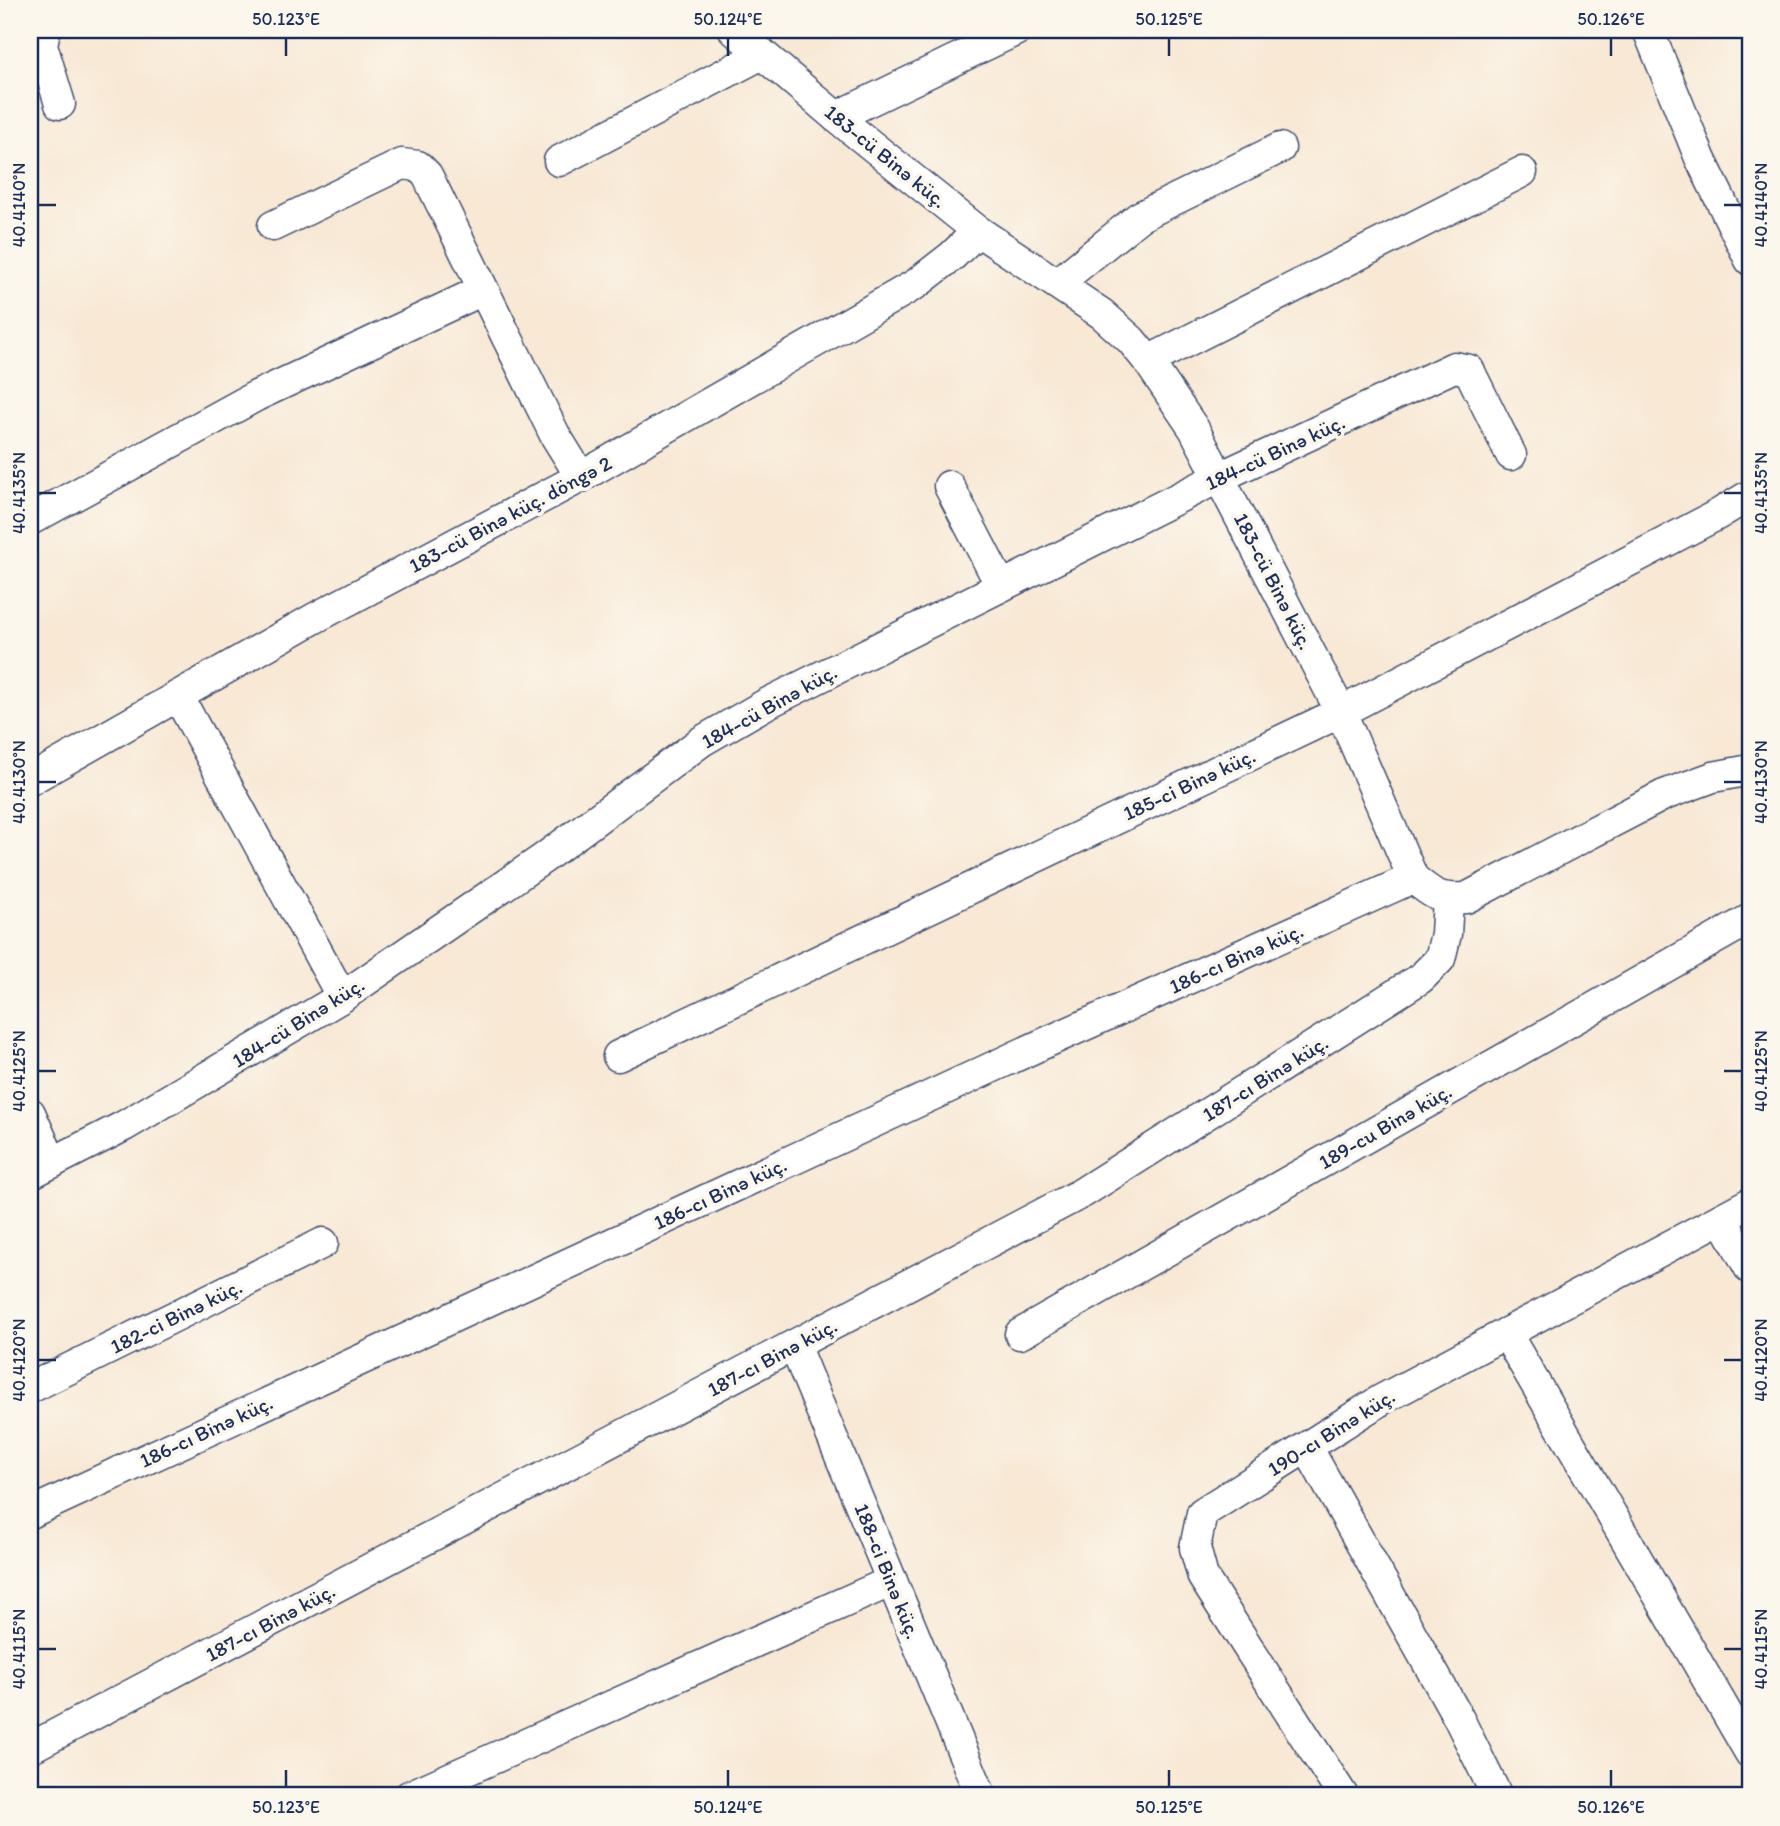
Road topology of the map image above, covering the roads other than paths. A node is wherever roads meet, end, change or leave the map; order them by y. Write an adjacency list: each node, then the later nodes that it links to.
1 (45, 30): 6 (street)
2 (734, 30): 5 (street, 183-cü Binə küç.)
3 (1017, 30): 7 (street)
4 (1648, 30): 13 (street)
5 (762, 54): 7 (street, 183-cü Binə küç.); 9 (street)
6 (60, 104)
7 (836, 117): 12 (street, 183-cü Binə küç.)
8 (1280, 148): 14 (street)
9 (559, 161)
10 (1522, 172): 16 (street)
11 (273, 226): 15 (street)
12 (978, 230): 14 (street, 183-cü Binə küç.); 18 (street, 183-cü Binə küç. döngə 2)
13 (1750, 260)
14 (1058, 282): 16 (street, 183-cü Binə küç.)
15 (483, 290): 18 (street); 22 (street)
16 (1148, 361): 19 (street, 183-cü Binə küç.)
17 (1511, 455): 19 (street, 184-cü Binə küç.)
18 (581, 477): 24 (street, 183-cü Binə küç. döngə 2)
19 (1220, 477): 23 (street, 184-cü Binə küç.); 25 (street, 183-cü Binə küç.)
20 (949, 486): 23 (street)
21 (1750, 495): 25 (street, 185-ci Binə küç.)
22 (30, 520)
23 (1001, 586): 31 (street, 184-cü Binə küç.)
24 (178, 696): 27 (street, 183-cü Binə küç. döngə 2); 31 (street)
25 (1341, 712): 28 (street, 183-cü Binə küç.); 32 (street, 185-ci Binə küç.)
26 (1750, 770): 29 (street)
27 (30, 780)
28 (1413, 878): 29 (street); 44 (street, 186-cı Binə küç.)
29 (1448, 900): 41 (street, 187-cı Binə küç.)
30 (1750, 919): 40 (street, 189-cu Binə küç.)
31 (342, 997): 34 (street, 184-cü Binə küç.)
32 (618, 1056)
33 (30, 1113): 34 (street)
34 (41, 1168)
35 (1750, 1203): 36 (street, 190-cı Binə küç.)
36 (1722, 1218): 38 (street); 39 (street, 190-cı Binə küç.)
37 (323, 1243): 42 (street, 182-ci Binə küç.)
38 (1750, 1269)
39 (1506, 1333): 43 (street, 190-cı Binə küç.); 47 (street)
40 (1020, 1334)
41 (794, 1345): 45 (street, 188-ci Binə küç.); 46 (street, 187-cı Binə küç.)
42 (30, 1388)
43 (1307, 1447): 50 (street, 190-cı Binə küç.); 51 (street)
44 (30, 1513)
45 (892, 1581): 48 (street); 49 (street, 188-ci Binə küç.)
46 (30, 1748)
47 (1750, 1753)
48 (409, 1796)
49 (981, 1796)
50 (1343, 1796)
51 (1497, 1796)

